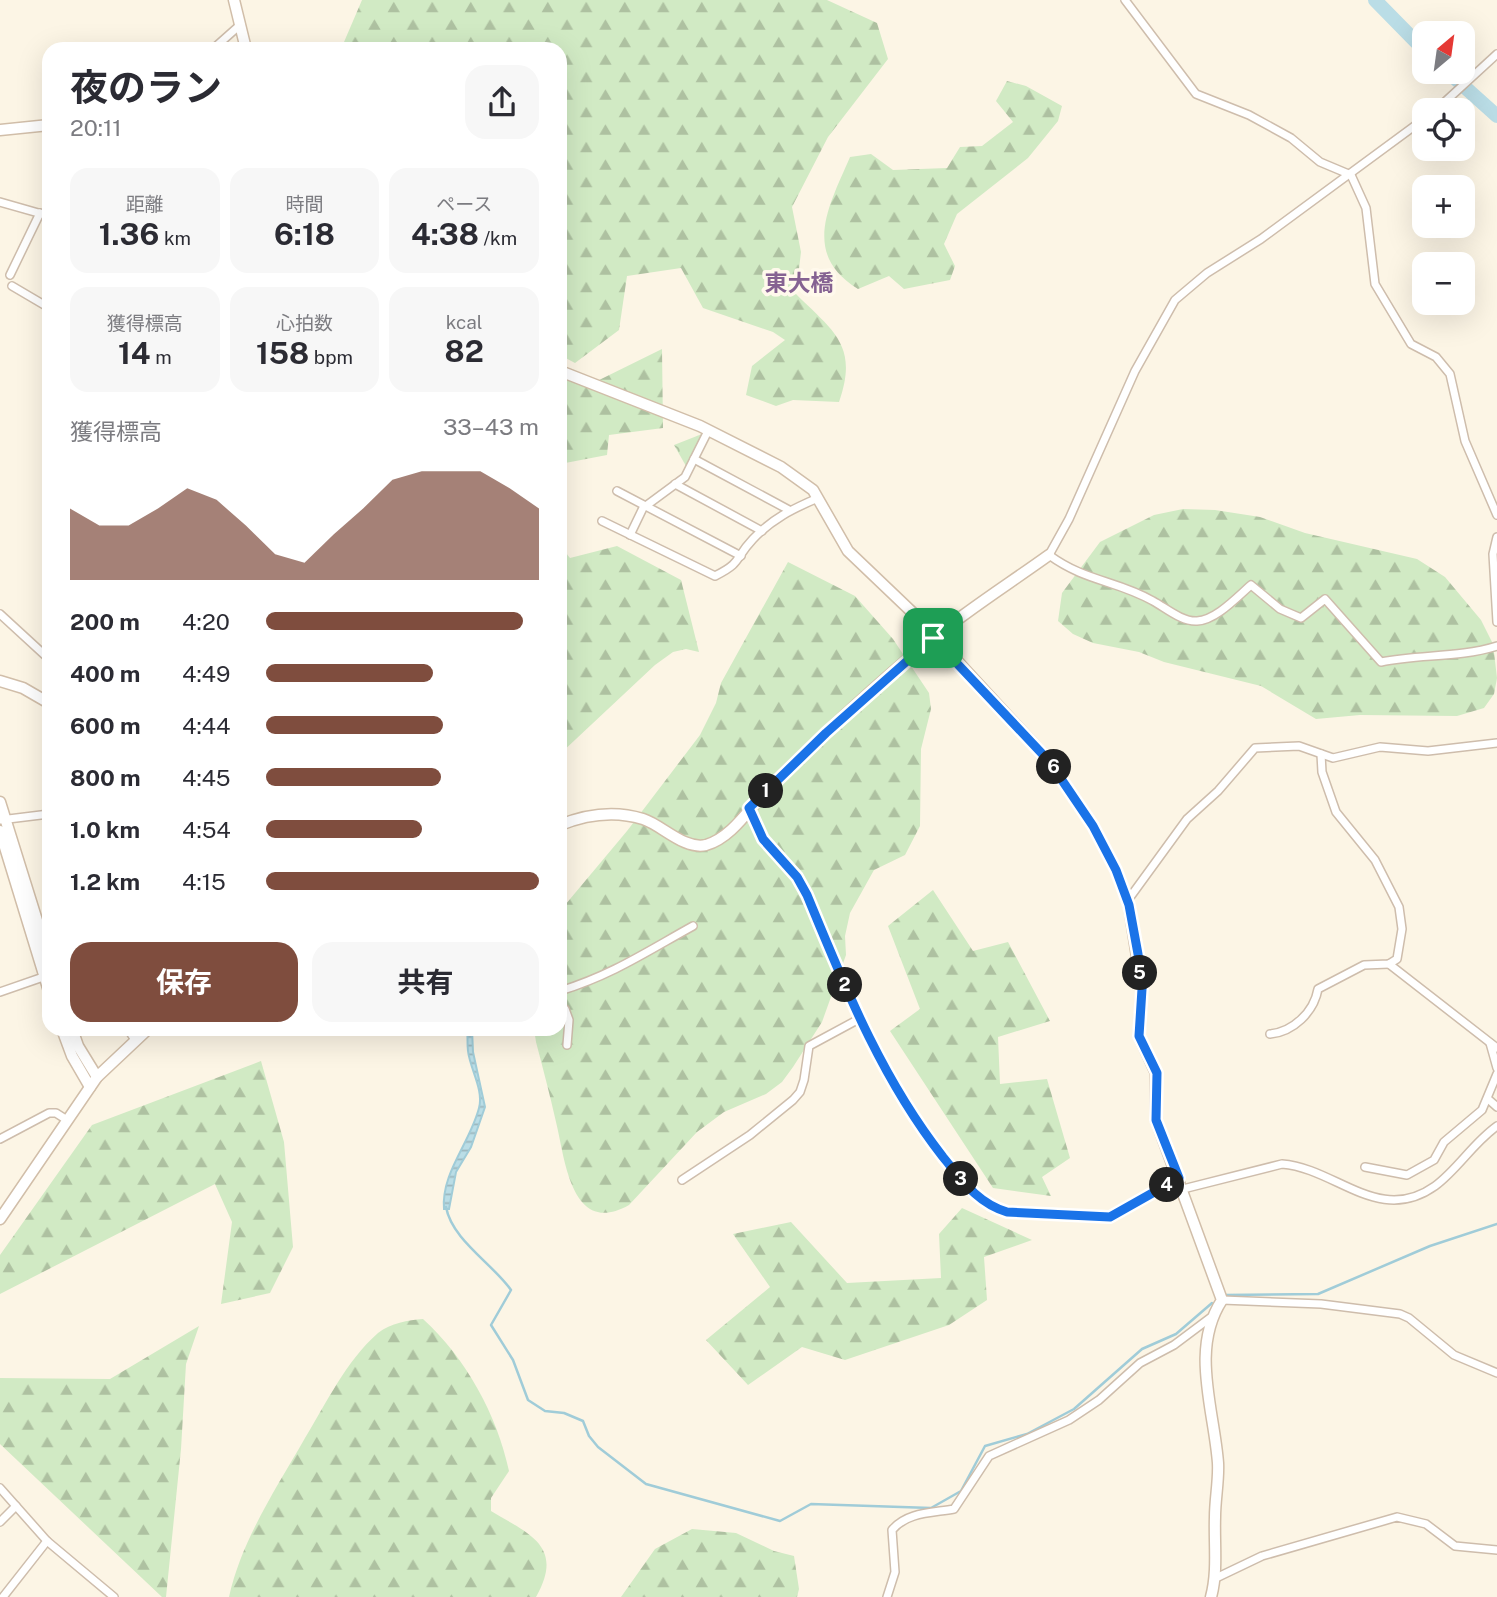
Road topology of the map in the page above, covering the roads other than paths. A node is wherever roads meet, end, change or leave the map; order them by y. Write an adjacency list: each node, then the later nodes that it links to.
1 (234, 0): 3 (street)
2 (1125, 0): 11 (street)
3 (240, 25): 4 (street); 5 (street)
4 (221, 42)
5 (244, 42)
6 (1497, 54): 7 (street)
7 (1449, 98)
8 (42, 126): 10 (street)
9 (1412, 128): 11 (street)
10 (0, 130)
11 (1351, 175): 25 (street); 30 (street)
12 (0, 202): 13 (street)
13 (40, 213): 14 (street)
14 (10, 275)
15 (12, 286): 16 (street)
16 (42, 304)
17 (567, 374): 18 (street)
18 (708, 430): 19 (street); 22 (street)
19 (694, 459): 20 (street); 24 (street)
20 (675, 484): 23 (street); 27 (street)
21 (617, 491): 23 (street)
22 (818, 498): 24 (street); 34 (street)
23 (646, 506): 28 (street); 31 (street)
24 (789, 510): 27 (street)
25 (1497, 515)
26 (602, 521): 28 (street)
27 (762, 531): 31 (street)
28 (630, 535): 31 (street)
29 (1497, 537): 33 (street)
30 (1049, 555): 34 (street); 35 (street)
31 (741, 556)
32 (0, 614): 36 (street)
33 (1497, 622)
34 (933, 638): 42 (street); 47 (street)
35 (1497, 646)
36 (42, 653)
37 (0, 681): 38 (street)
38 (42, 700)
39 (1497, 743): 40 (street)
40 (1321, 754): 47 (street); 51 (street)
41 (0, 802): 44 (street)
42 (749, 808): 45 (street); 56 (street)
43 (42, 815): 44 (street)
44 (3, 819): 49 (street)
45 (567, 822)
46 (0, 831): 50 (street)
47 (1128, 900): 76 (street)
48 (693, 926): 53 (street)
49 (42, 938)
50 (42, 961)
51 (1390, 964): 57 (street); 63 (street)
52 (42, 978): 54 (street)
53 (567, 989)
54 (0, 992)
55 (567, 1014): 64 (street)
56 (859, 1019): 76 (street); 77 (street)
57 (1270, 1034)
58 (65, 1036): 69 (street)
59 (74, 1036): 68 (street)
60 (132, 1036): 62 (street)
61 (140, 1036): 62 (street)
62 (135, 1040): 68 (street)
63 (1489, 1042): 65 (street); 66 (street)
64 (567, 1045)
65 (1497, 1048)
66 (1497, 1068)
67 (1497, 1073): 70 (street)
68 (97, 1077): 69 (street)
69 (90, 1087): 72 (street)
70 (1488, 1100): 71 (street); 75 (street)
71 (1497, 1107)
72 (67, 1120): 74 (street); 79 (street)
73 (1497, 1126): 78 (street)
74 (0, 1139)
75 (1365, 1167)
76 (1179, 1178): 78 (street)
77 (682, 1180)
78 (1183, 1189): 80 (street)
79 (0, 1219)
80 (1222, 1300): 81 (street); 82 (street)
81 (1210, 1318): 88 (street); 91 (street)
82 (1497, 1373)
83 (0, 1488): 84 (street)
84 (16, 1506): 85 (street); 86 (street)
85 (0, 1522)
86 (47, 1541): 89 (street); 90 (street)
87 (1497, 1550): 88 (street)
88 (1216, 1578): 92 (street)
89 (3, 1597)
90 (114, 1597)
91 (887, 1597)
92 (1211, 1597)

